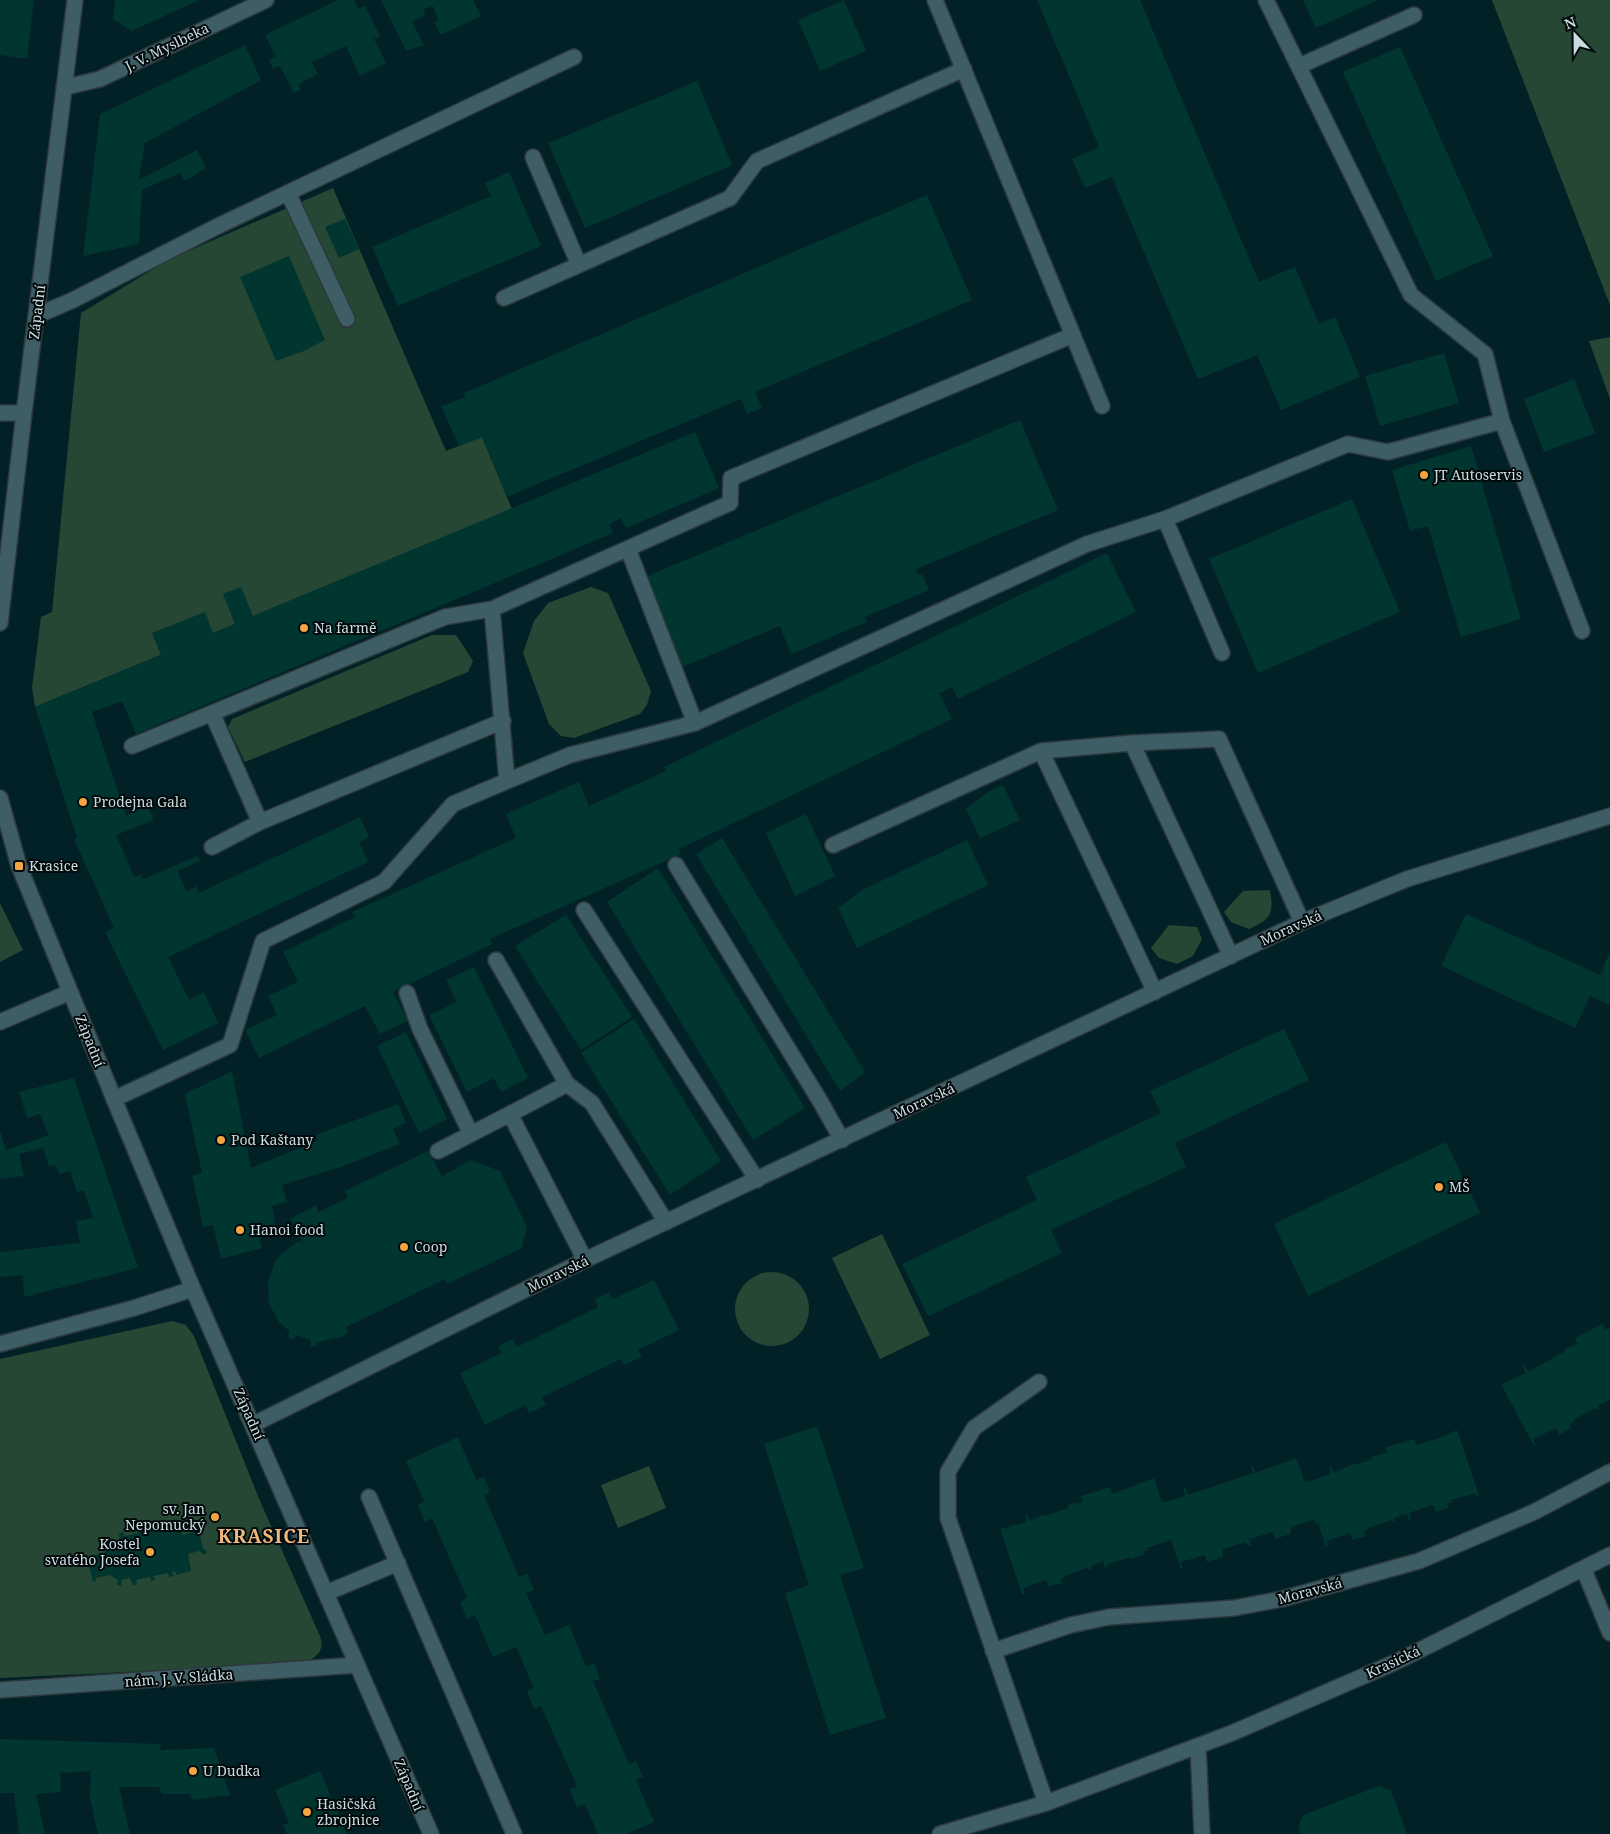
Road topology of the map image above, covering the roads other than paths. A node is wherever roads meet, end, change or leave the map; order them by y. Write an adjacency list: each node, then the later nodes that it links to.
1 (75, 0): 9 (street, Západní)
2 (266, 0): 9 (street, J. V. Myslbeka)
3 (935, 0): 8 (street)
4 (1266, 0): 7 (street)
5 (1414, 15): 7 (street)
6 (574, 57): 11 (street)
7 (1299, 66): 20 (street)
8 (964, 69): 12 (street); 16 (street)
9 (66, 87): 14 (street, Západní)
10 (533, 158): 12 (street)
11 (288, 194): 14 (street); 15 (street)
12 (579, 265): 13 (street)
13 (504, 298)
14 (36, 316): 19 (street, Západní)
15 (347, 319)
16 (1073, 335): 17 (street); 22 (street)
17 (1102, 406)
18 (0, 413): 19 (street)
19 (24, 413): 24 (street, Západní)
20 (1502, 421): 21 (street); 25 (street)
21 (1165, 520): 26 (street); 29 (street)
22 (628, 549): 23 (street); 29 (street)
23 (492, 609): 27 (street); 28 (street)
24 (0, 623)
25 (1582, 632)
26 (1222, 652)
27 (212, 713): 31 (street); 36 (street)
28 (503, 721): 33 (street); 36 (street)
29 (695, 723): 33 (street)
30 (1132, 743): 32 (street); 41 (street); 42 (street)
31 (132, 746)
32 (1041, 751): 37 (street); 45 (street)
33 (507, 781): 49 (street)
34 (0, 798): 44 (street, Západní)
35 (1610, 816): 41 (street, Moravská)
36 (260, 822): 38 (street)
37 (833, 845)
38 (212, 847)
39 (676, 866): 52 (street)
40 (584, 910): 54 (street)
41 (1302, 922): 42 (street, Moravská)
42 (1231, 956): 45 (street, Moravská)
43 (496, 960): 48 (street)
44 (70, 992): 47 (street); 49 (street, Západní)
45 (1155, 992): 52 (street, Moravská)
46 (407, 993): 51 (street)
47 (0, 1022)
48 (567, 1084): 50 (street); 55 (street)
49 (114, 1099): 57 (street, Západní)
50 (510, 1114): 51 (street); 56 (street)
51 (471, 1134): 53 (street)
52 (842, 1140): 54 (street, Moravská)
53 (438, 1151)
54 (756, 1180): 55 (street, Moravská)
55 (666, 1222): 56 (street, Moravská)
56 (585, 1260): 60 (street, Moravská)
57 (193, 1289): 58 (street); 60 (street, Západní)
58 (0, 1344)
59 (1040, 1382): 68 (street)
60 (254, 1424): 66 (street, Západní)
61 (1610, 1472): 68 (street, Moravská)
62 (369, 1497): 64 (street)
63 (1610, 1555): 65 (street, Krasická)
64 (398, 1563): 66 (street); 74 (street)
65 (1584, 1570): 67 (street); 71 (street, Krasická)
66 (326, 1593): 69 (street, Západní)
67 (1610, 1634)
68 (993, 1651): 72 (street)
69 (357, 1665): 70 (street, nám. J. V. Sládka); 73 (street, Západní)
70 (0, 1690)
71 (1198, 1746): 72 (street, Krasická); 76 (street)
72 (1046, 1803): 75 (street, Krasická)
73 (430, 1834)
74 (514, 1834)
75 (940, 1834)
76 (1202, 1834)

